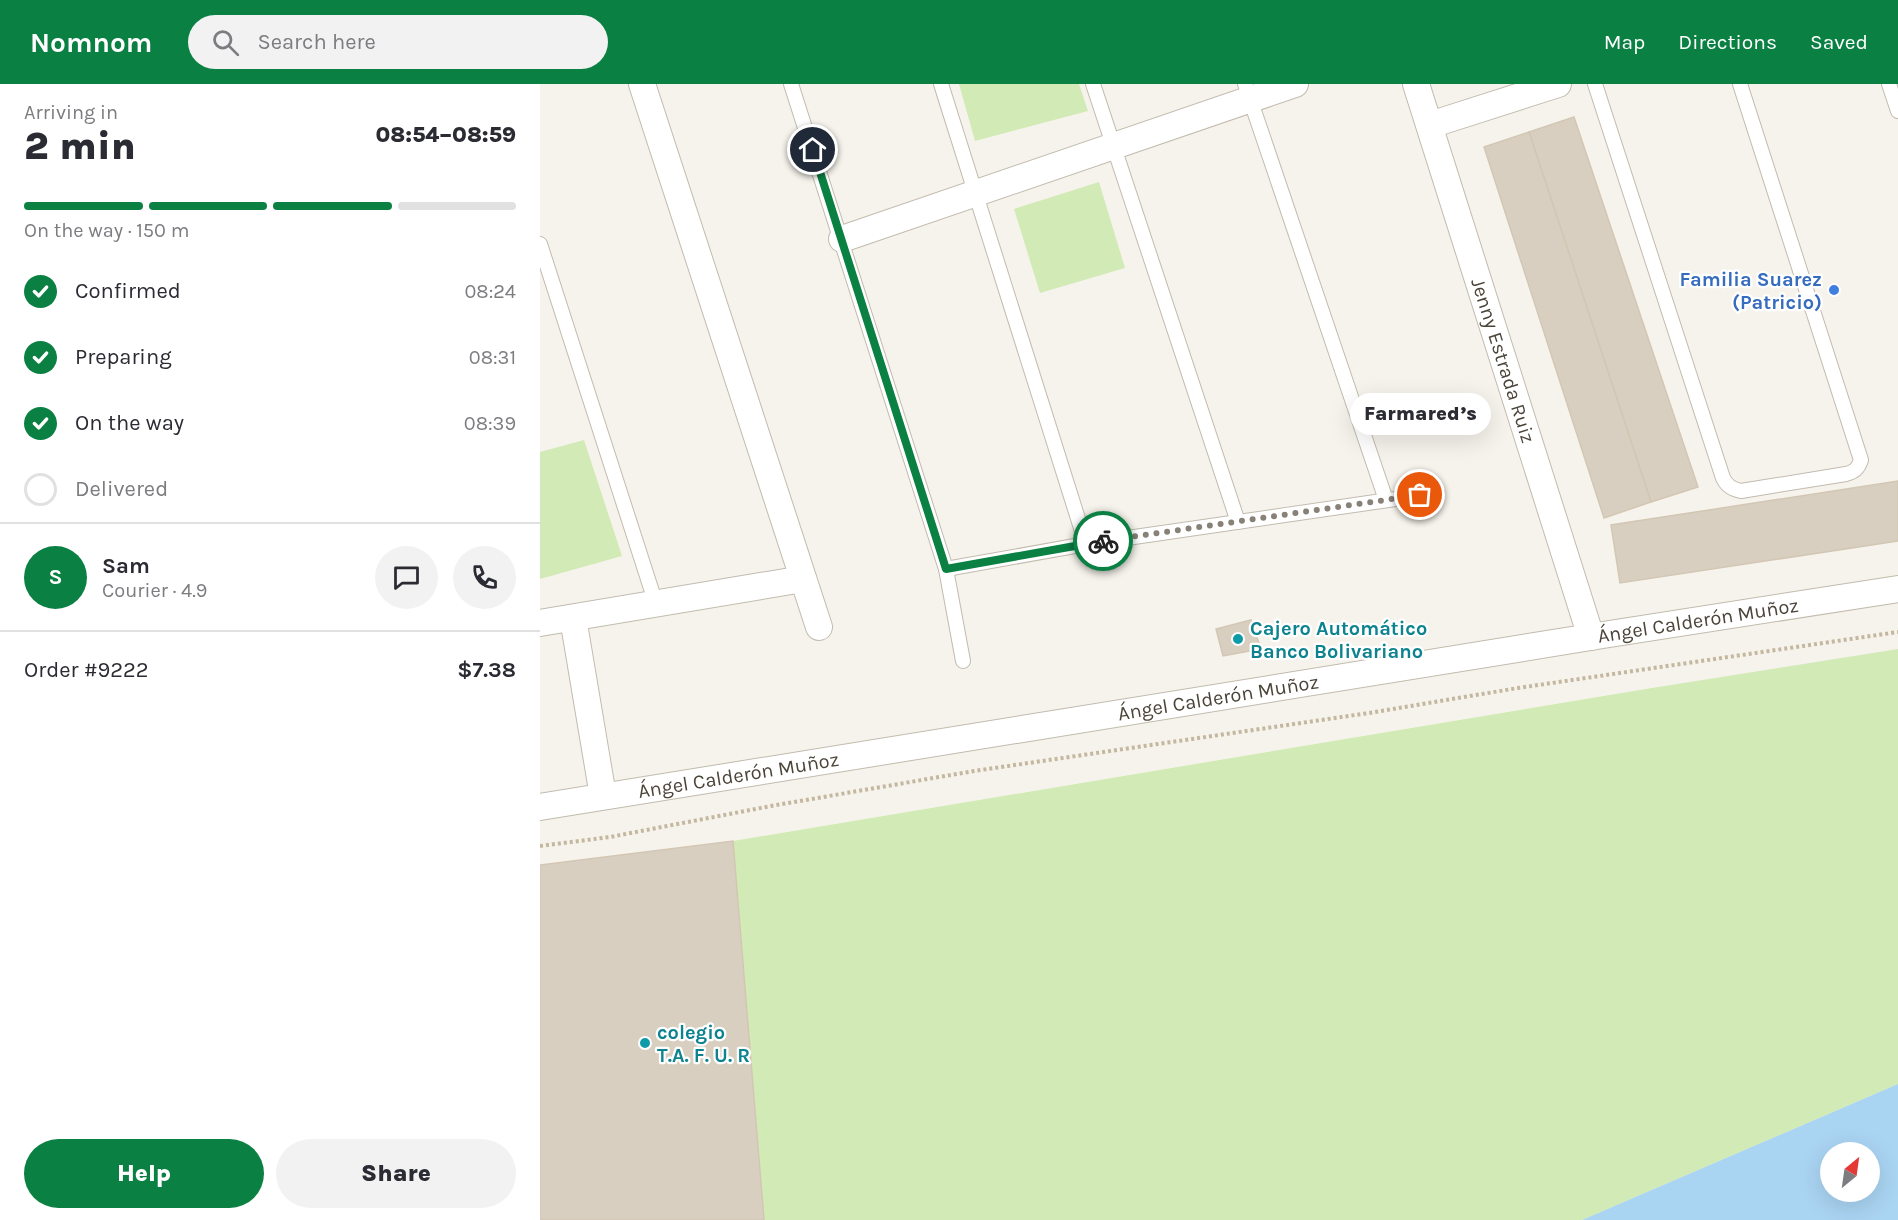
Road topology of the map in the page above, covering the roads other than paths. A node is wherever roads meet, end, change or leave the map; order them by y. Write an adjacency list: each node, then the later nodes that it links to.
1 (642, 84): 23 (street)
2 (790, 84): 16 (lane)
3 (941, 84): 15 (lane)
4 (1093, 84): 14 (lane)
5 (1295, 84): 11 (street)
6 (1416, 84): 13 (street, Jenny Estrada Ruiz)
7 (1558, 84): 13 (street)
8 (1595, 84): 9 (lane)
9 (1740, 84)
10 (1889, 84): 12 (lane)
11 (1247, 92): 14 (street); 19 (lane)
12 (1898, 111)
13 (1430, 125): 29 (street, Jenny Estrada Ruiz)
14 (1113, 146): 15 (street); 20 (lane)
15 (976, 193): 16 (street); 21 (lane)
16 (842, 239): 22 (lane)
17 (540, 244): 25 (lane)
18 (1437, 493): 19 (lane)
19 (1386, 500): 20 (lane)
20 (1238, 522): 21 (lane)
21 (1086, 544): 22 (lane)
22 (946, 569): 30 (lane)
23 (803, 579): 25 (street); 28 (street)
24 (1898, 590): 29 (street, Ángel Calderón Muñoz)
25 (656, 604): 26 (street)
26 (573, 618): 27 (street); 31 (street)
27 (540, 623)
28 (819, 627)
29 (1591, 637): 31 (street, Ángel Calderón Muñoz)
30 (963, 661)
31 (603, 796): 32 (street, Ángel Calderón Muñoz)
32 (540, 807)

